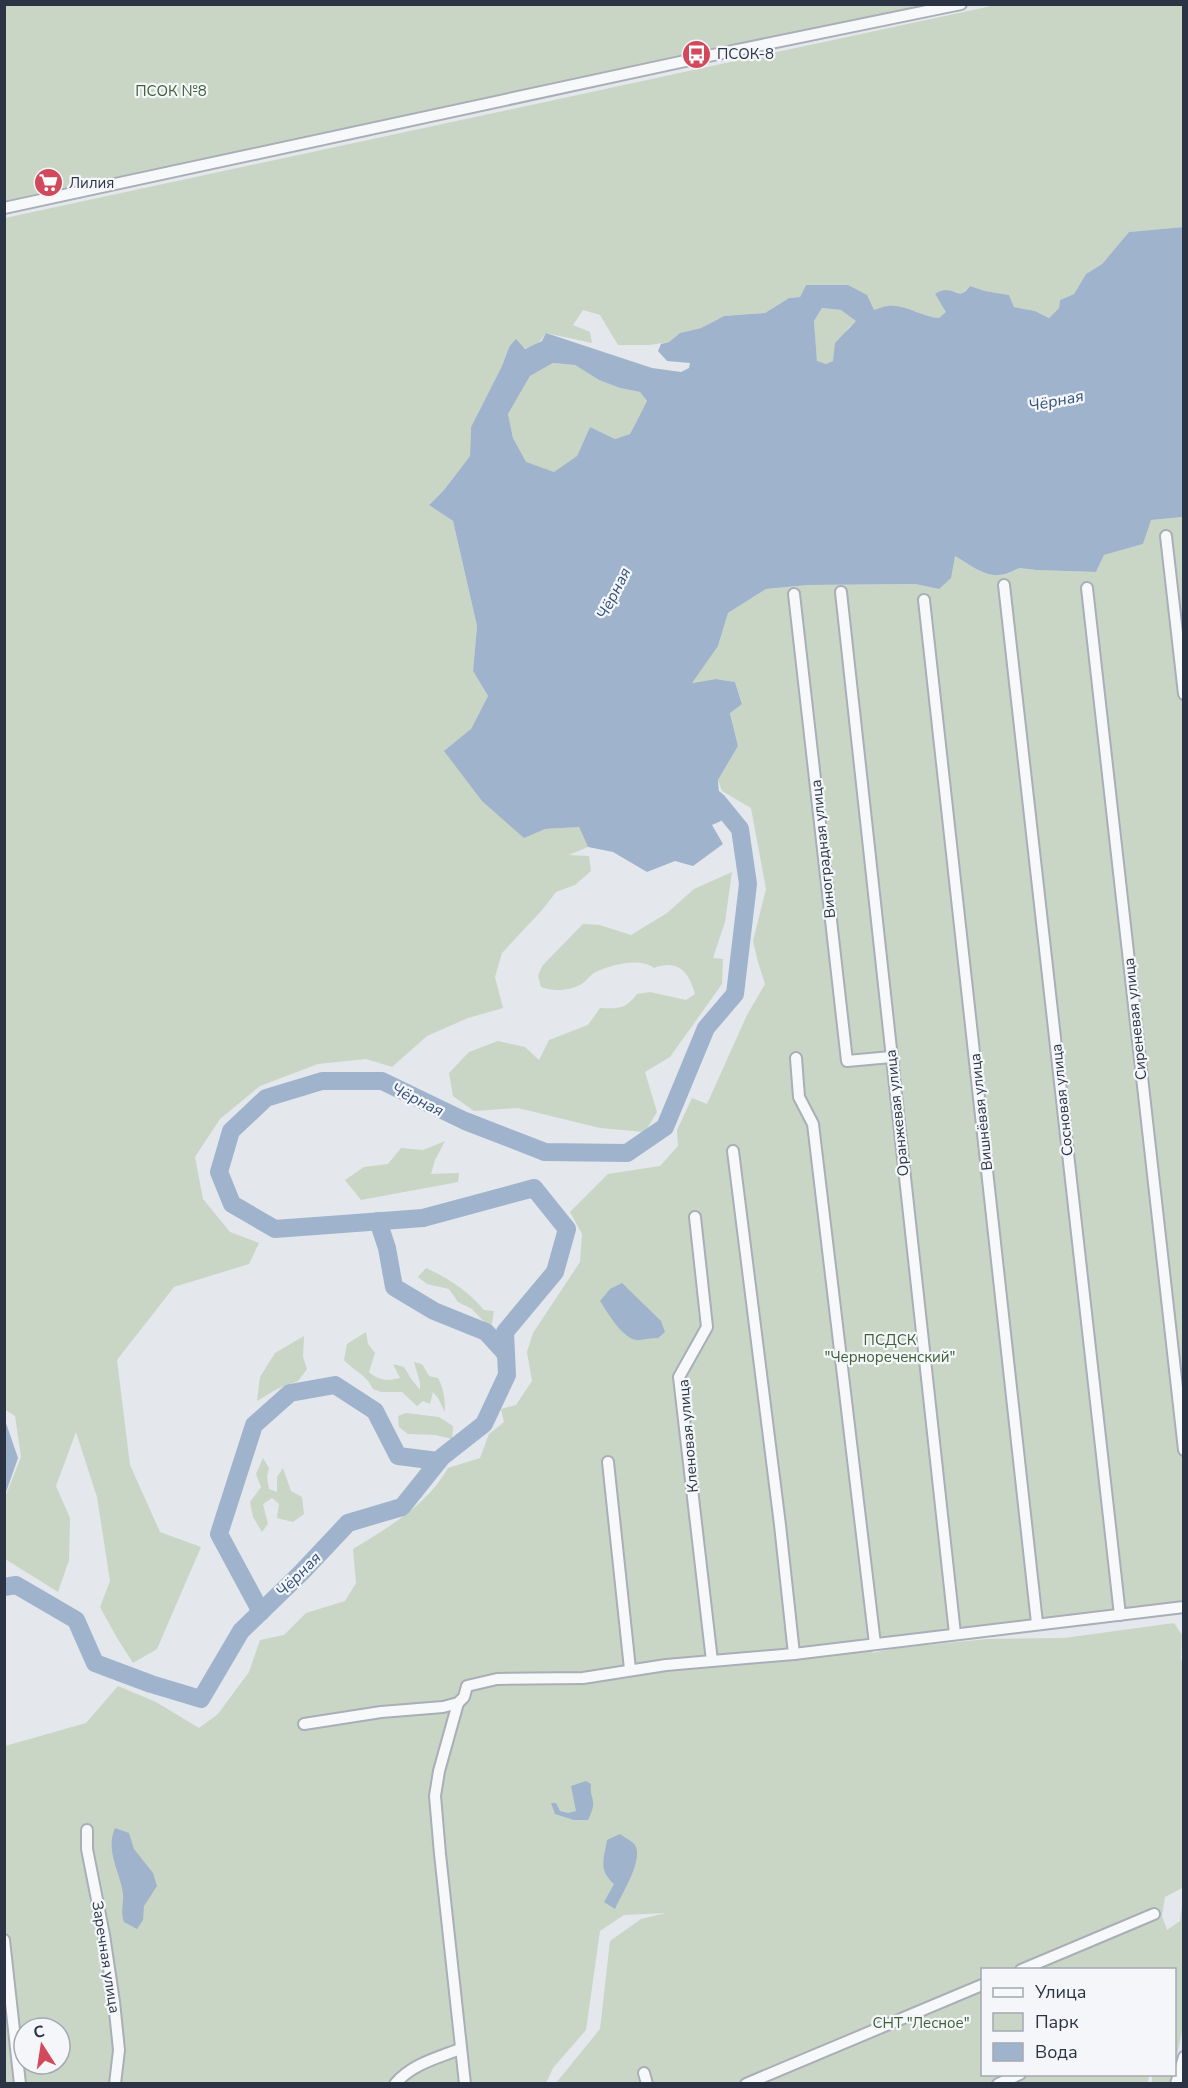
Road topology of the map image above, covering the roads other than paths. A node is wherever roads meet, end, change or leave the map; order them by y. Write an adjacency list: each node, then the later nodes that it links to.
1 (961, 4): 2 (street)
2 (4, 208)
3 (1166, 536): 9 (street)
4 (1004, 585): 17 (street, Сосновая улица)
5 (1087, 588): 14 (street, Сиреневая улица)
6 (841, 592): 10 (street, Оранжевая улица)
7 (794, 594): 10 (street, Виноградная улица)
8 (924, 600): 18 (street, Вишнёвая улица)
9 (1184, 694)
10 (891, 1057): 19 (street, Оранжевая улица)
11 (796, 1058): 20 (street)
12 (733, 1151): 21 (street)
13 (695, 1217): 22 (street, Кленовая улица)
14 (1184, 1450)
15 (608, 1462): 23 (street)
16 (1184, 1606): 17 (street)
17 (1120, 1615): 18 (street)
18 (1038, 1623): 19 (street)
19 (955, 1634): 20 (street)
20 (875, 1644): 21 (street)
21 (794, 1654): 22 (street)
22 (712, 1661): 23 (street)
23 (630, 1669): 24 (street)
24 (458, 1703): 25 (street); 31 (street)
25 (304, 1724)
26 (87, 1830): 35 (street, Заречная улица)
27 (1154, 1914): 29 (street)
28 (4, 1940): 34 (street)
29 (1026, 1968)
30 (981, 1985): 38 (street)
31 (460, 2049): 36 (street); 37 (street)
32 (1184, 2057): 40 (street)
33 (1016, 2076): 39 (street)
34 (20, 2084)
35 (115, 2084)
36 (395, 2084)
37 (465, 2084)
38 (746, 2084)
39 (998, 2084)
40 (1176, 2084)

